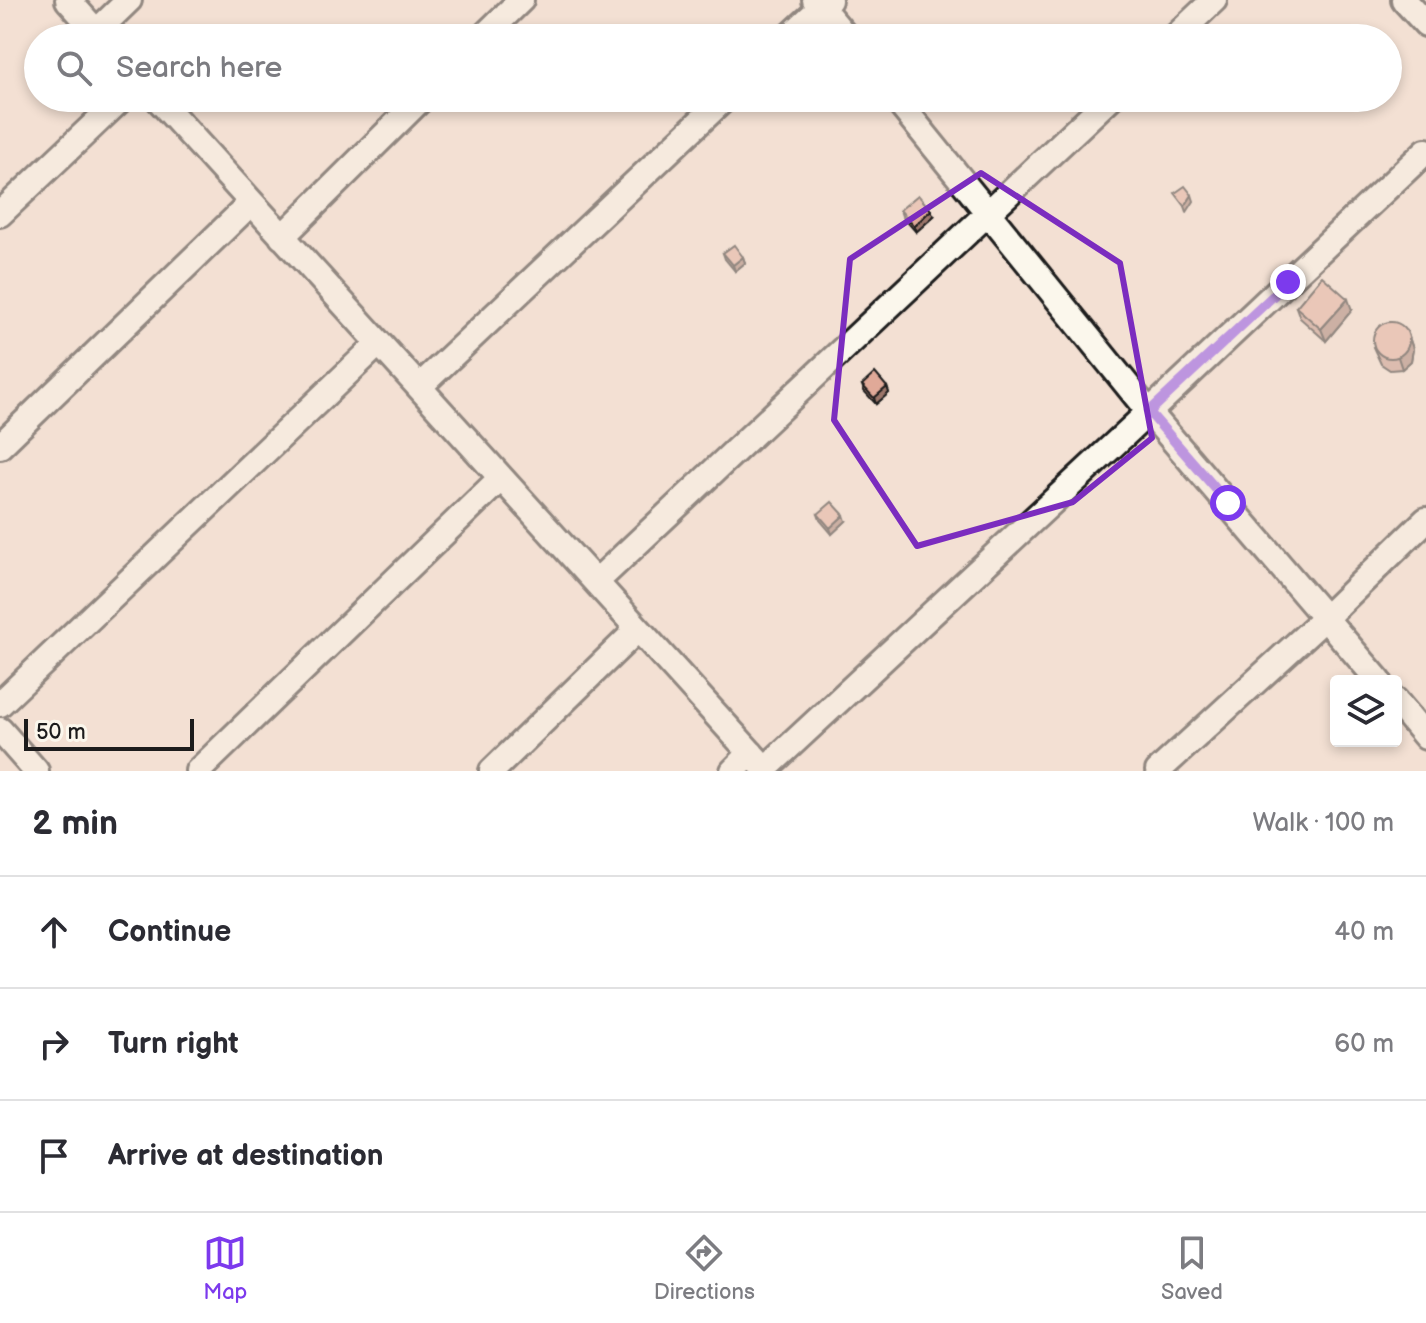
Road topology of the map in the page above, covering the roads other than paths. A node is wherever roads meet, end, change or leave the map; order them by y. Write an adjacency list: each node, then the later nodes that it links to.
1 (68, 0): 7 (street)
2 (129, 0): 8 (street)
3 (521, 0): 9 (street)
4 (1214, 0): 12 (street)
5 (1404, 0): 13 (street)
6 (822, 2): 10 (street); 11 (street)
7 (89, 24)
8 (108, 24)
9 (496, 24)
10 (801, 24)
11 (837, 24)
12 (1189, 24)
13 (1426, 24)
14 (107, 112): 23 (street)
15 (170, 112): 21 (street)
16 (408, 112): 24 (street)
17 (710, 112): 26 (street)
18 (906, 112): 22 (street)
19 (1095, 112): 22 (street)
20 (1426, 151): 27 (street)
21 (251, 203): 24 (street); 28 (street)
22 (988, 213): 27 (street); 31 (street)
23 (0, 214)
24 (282, 237): 25 (street)
25 (379, 343): 26 (street); 35 (street)
26 (419, 387): 29 (street)
27 (1149, 412): 32 (street); 39 (street)
28 (0, 446)
29 (501, 478): 31 (street); 41 (street)
30 (1426, 520): 32 (street)
31 (596, 582): 33 (street)
32 (1326, 617): 34 (street); 44 (street)
33 (638, 629): 39 (street); 42 (street)
34 (1374, 675)
35 (0, 704)
36 (1402, 708): 38 (street)
37 (0, 730): 40 (street)
38 (1426, 737)
39 (761, 765): 43 (street)
40 (36, 771)
41 (198, 771)
42 (492, 771)
43 (733, 771)
44 (1158, 771)

